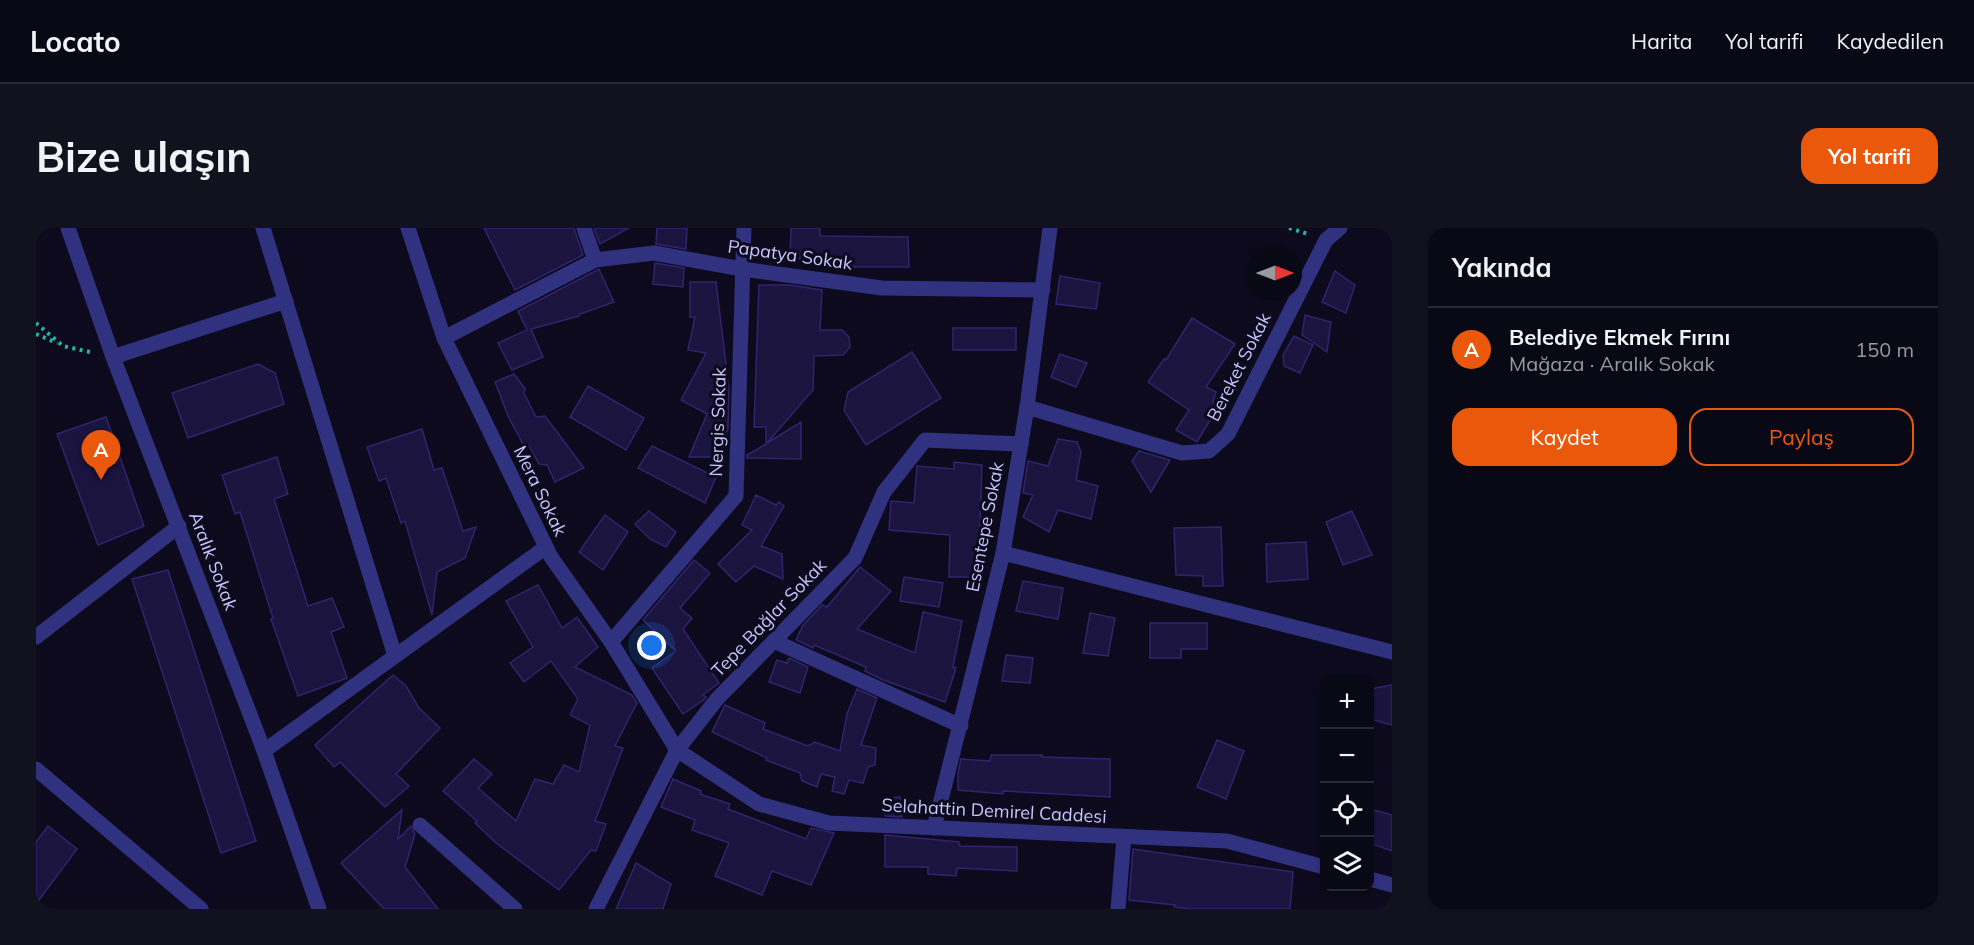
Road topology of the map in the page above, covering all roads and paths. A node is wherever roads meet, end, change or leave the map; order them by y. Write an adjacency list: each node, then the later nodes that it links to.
1 (68, 228): 16 (street, Aralık Sokak)
2 (263, 228): 11 (street)
3 (408, 228): 14 (street, Mera Sokak)
4 (584, 228): 8 (street)
5 (744, 228): 9 (street, Nergis Sokak)
6 (1050, 228): 10 (street, Esentepe Sokak)
7 (1340, 228): 17 (street, Bereket Sokak)
8 (595, 260): 9 (street, Papatya Sokak); 14 (street, Papatya Sokak)
9 (742, 269): 10 (street, Papatya Sokak); 24 (street, Nergis Sokak)
10 (1043, 290): 17 (street, Esentepe Sokak)
11 (286, 301): 16 (street); 26 (street)
12 (36, 323): 15 (path)
13 (36, 334): 15 (path)
14 (444, 338): 20 (street, Mera Sokak)
15 (63, 346): 16 (path)
16 (113, 357): 19 (street, Aralık Sokak)
17 (1027, 407): 18 (street, Esentepe Sokak)
18 (1021, 444): 21 (street, Esentepe Sokak); 23 (street, Tepe Bağlar Sokak)
19 (179, 526): 22 (street); 29 (street, Aralık Sokak)
20 (546, 547): 24 (street, Mera Sokak); 26 (street)
21 (1002, 553): 25 (street); 27 (street, Esentepe Sokak)
22 (36, 637)
23 (774, 641): 27 (street); 28 (street, Tepe Bağlar Sokak)
24 (610, 642): 28 (street, Mera Sokak)
25 (1392, 652)
26 (395, 656): 29 (street)
27 (961, 726): 32 (street, Esentepe Sokak)
28 (677, 750): 32 (street, Selahattin Demirel Caddesi); 40 (street, Tepe Bağlar Sokak)
29 (264, 751): 38 (street, Aralık Sokak)
30 (36, 770): 37 (street)
31 (420, 825): 39 (street)
32 (934, 828): 33 (street, Selahattin Demirel Caddesi)
33 (1124, 837): 34 (street, Selahattin Demirel Caddesi); 41 (street)
34 (1320, 866)
35 (1374, 880): 36 (street)
36 (1392, 885)
37 (201, 909)
38 (319, 909)
39 (515, 909)
40 (596, 909)
41 (1118, 909)

